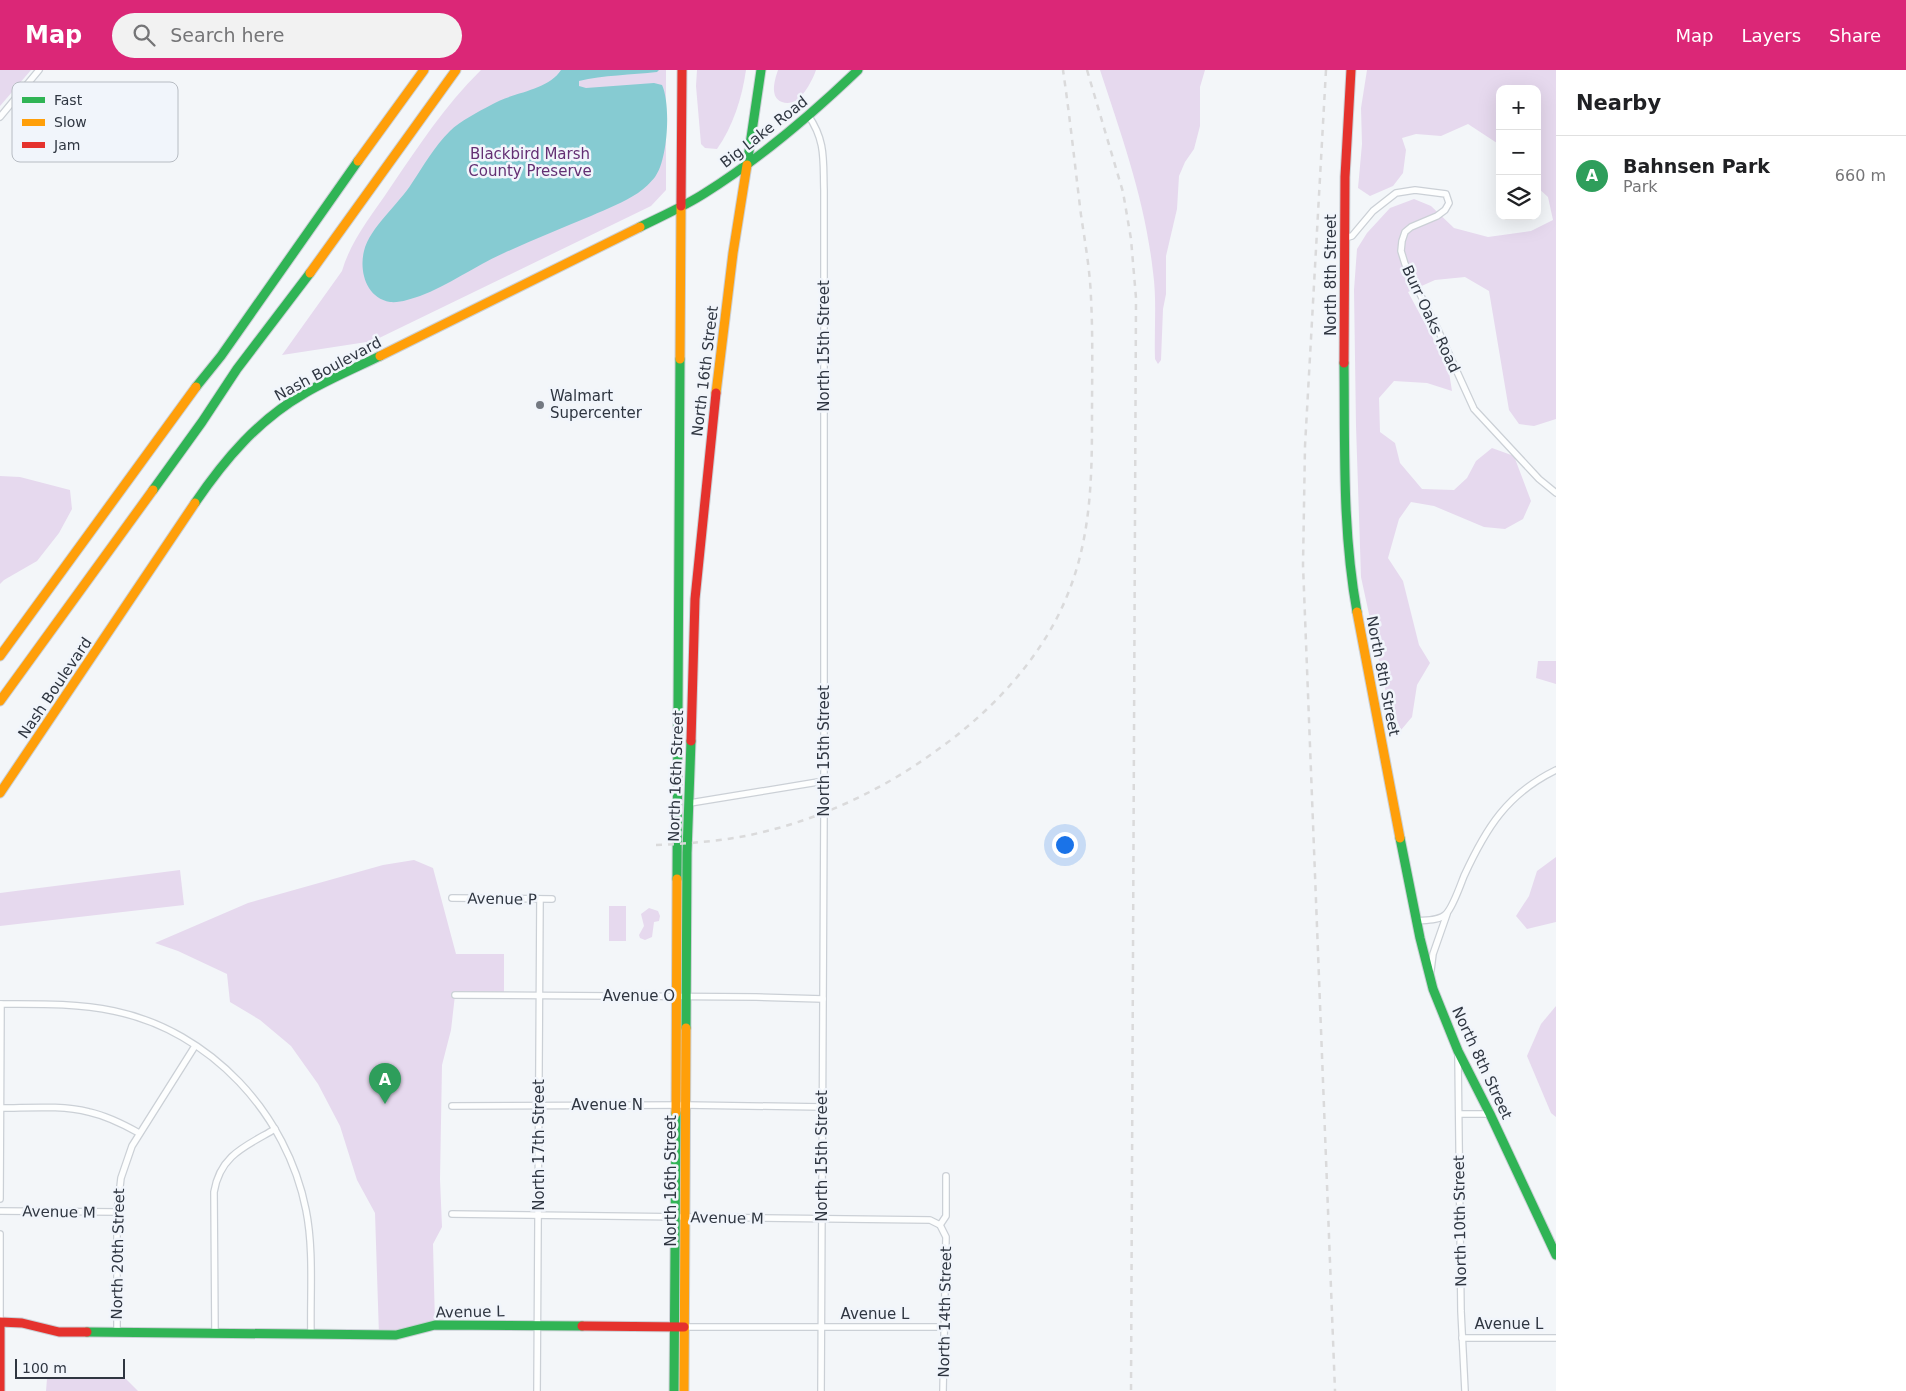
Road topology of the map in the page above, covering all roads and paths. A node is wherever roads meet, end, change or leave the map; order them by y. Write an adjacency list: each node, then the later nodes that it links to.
1 (39, 70): 8 (street)
2 (424, 70): 16 (main road)
3 (456, 70): 17 (main road)
4 (682, 70): 13 (main road, North 16th Street)
5 (761, 70): 12 (main road, North 16th Street)
6 (858, 70): 10 (main road, Big Lake Road)
7 (1350, 70): 14 (main road, North 8th Street)
8 (29, 82)
9 (12, 103): 11 (street)
10 (808, 115): 12 (main road, Big Lake Road); 19 (street, North 15th Street)
11 (0, 117)
12 (747, 165): 13 (main road, Big Lake Road); 21 (main road, North 16th Street)
13 (681, 206): 20 (main road, Nash Boulevard); 30 (main road, North 16th Street)
14 (1344, 238): 15 (street, Burr Oaks Road); 26 (main road, North 8th Street)
15 (1556, 494)
16 (0, 656)
17 (0, 701)
18 (1556, 770): 25 (street)
19 (824, 781): 21 (street); 31 (street, North 15th Street)
20 (0, 793)
21 (690, 803): 30 (main road, North 16th Street)
22 (452, 898): 23 (street, Avenue P)
23 (540, 899): 24 (street, Avenue P); 29 (street, North 17th Street)
24 (552, 899)
25 (1448, 912): 26 (street); 27 (street)
26 (1416, 921): 27 (main road, North 8th Street)
27 (1430, 980): 34 (main road, North 8th Street)
28 (455, 995): 29 (street, Avenue O)
29 (539, 996): 30 (street, Avenue O); 35 (street, North 17th Street)
30 (682, 997): 31 (street, Avenue O); 36 (main road, North 16th Street)
31 (823, 999): 38 (street, North 15th Street)
32 (0, 1004): 33 (street); 39 (street)
33 (195, 1046): 42 (street); 43 (street, North 20th Street)
34 (1458, 1051): 40 (street, North 10th Street); 41 (main road, North 8th Street)
35 (539, 1105): 36 (street, Avenue N); 37 (street, Avenue N); 49 (street, North 17th Street)
36 (681, 1105): 38 (street, Avenue N); 50 (main road, North 16th Street)
37 (452, 1106)
38 (822, 1107): 51 (street, North 15th Street)
39 (0, 1108): 43 (street); 45 (street)
40 (1459, 1114): 41 (street); 63 (street, North 10th Street)
41 (1490, 1114): 54 (main road, North 8th Street)
42 (275, 1129): 61 (street); 62 (street)
43 (139, 1133): 47 (street, North 20th Street)
44 (946, 1176): 52 (street, North 14th Street)
45 (0, 1199)
46 (0, 1211): 47 (street, Avenue M)
47 (117, 1212): 60 (street, North 20th Street)
48 (452, 1214): 49 (street, Avenue M)
49 (538, 1215): 50 (street, Avenue M); 56 (street, North 17th Street)
50 (680, 1217): 51 (street, Avenue M); 57 (main road, North 16th Street)
51 (822, 1219): 52 (street, Avenue M); 59 (street, North 15th Street)
52 (940, 1225): 58 (street, North 14th Street)
53 (0, 1234): 55 (street)
54 (1556, 1255)
55 (0, 1322): 60 (main road, Avenue L); 65 (main road)
56 (537, 1326): 57 (main road, Avenue L); 62 (main road, Avenue L); 66 (street, North 17th Street)
57 (680, 1327): 59 (street, Avenue L); 67 (main road, North 16th Street); 68 (main road, North 16th Street)
58 (943, 1327): 59 (street, Avenue L); 70 (street, North 14th Street)
59 (821, 1328): 69 (street, North 15th Street)
60 (117, 1333): 61 (main road, Avenue L)
61 (215, 1334): 62 (main road, Avenue L)
62 (310, 1335)
63 (1462, 1338): 64 (street, Avenue L); 71 (street, North 10th Street)
64 (1556, 1338)
65 (0, 1391)
66 (537, 1391)
67 (674, 1391)
68 (684, 1391)
69 (821, 1391)
70 (943, 1391)
71 (1464, 1391)

